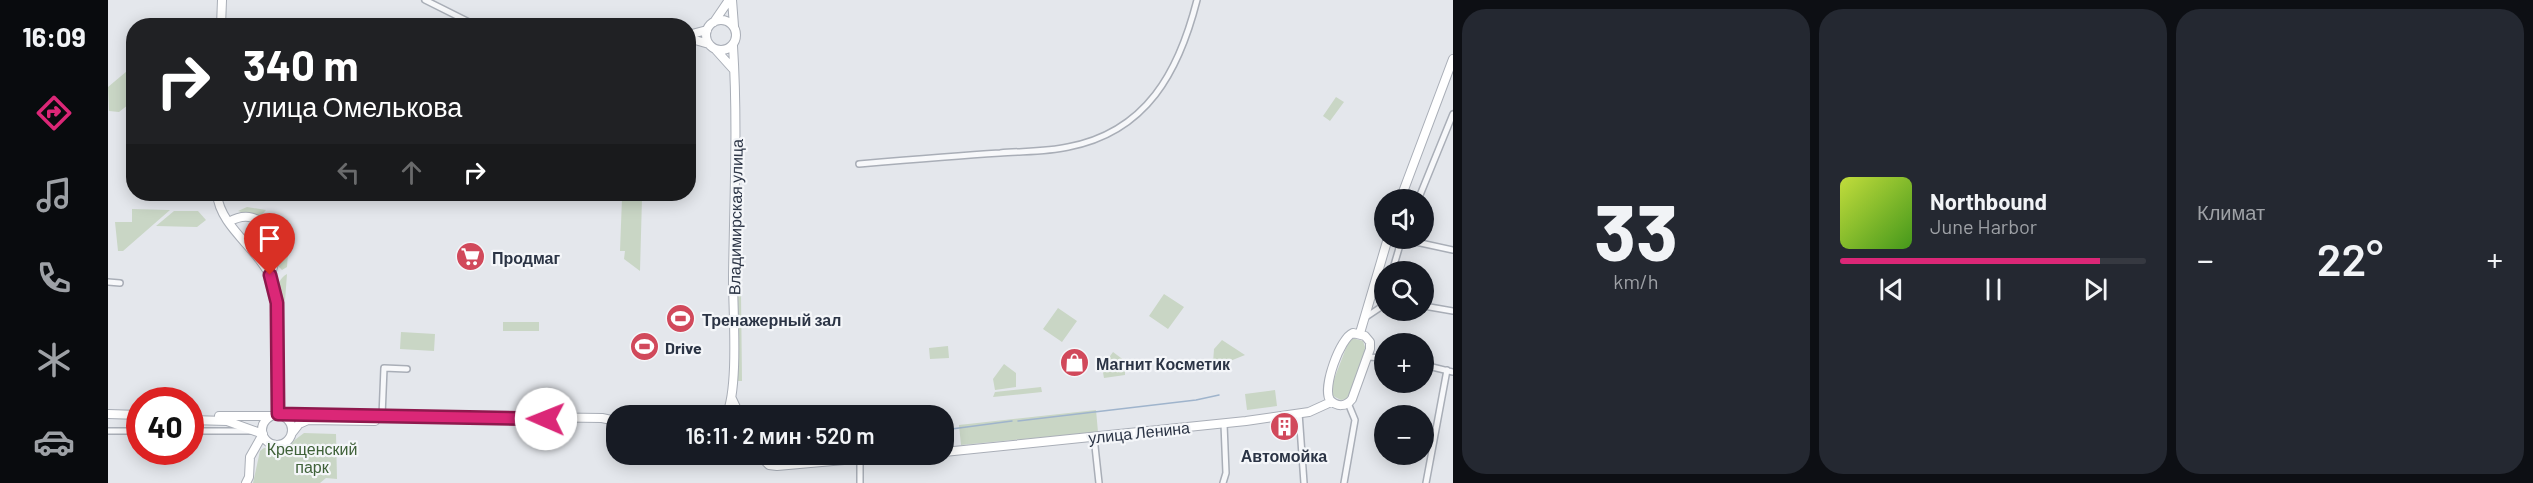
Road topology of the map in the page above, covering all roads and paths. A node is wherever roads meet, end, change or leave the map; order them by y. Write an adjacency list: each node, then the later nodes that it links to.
1 (222, 0): 5 (street)
2 (425, 0): 6 (street)
3 (731, 0): 7 (street); 8 (street)
4 (1197, 0): 17 (street)
5 (221, 18)
6 (461, 18)
7 (714, 22): 8 (street); 9 (street)
8 (734, 26): 12 (street)
9 (707, 30): 10 (street); 13 (street)
10 (696, 33)
11 (696, 40): 13 (street)
12 (733, 46): 13 (street); 15 (street, Владимирская улица)
13 (712, 47): 15 (street)
14 (1453, 59): 18 (street)
15 (735, 71): 38 (street, Владимирская улица)
16 (1453, 114): 19 (street)
17 (859, 164)
18 (1404, 189)
19 (1422, 189)
20 (218, 201): 21 (street)
21 (229, 222): 25 (street); 25 (street)
22 (1434, 246): 24 (street)
23 (1385, 249): 31 (street)
24 (1453, 250)
25 (270, 275): 46 (street)
26 (108, 282): 27 (street)
27 (120, 283)
28 (1434, 308): 29 (street)
29 (1453, 311)
30 (1374, 312): 31 (street)
31 (1365, 318): 32 (street)
32 (1360, 333): 33 (street); 39 (street)
33 (1368, 357): 34 (street); 40 (street)
34 (1374, 357)
35 (1434, 367): 37 (street)
36 (407, 369): 48 (street)
37 (1450, 371): 73 (street)
38 (732, 399): 41 (street, Владимирская улица); 42 (street, Владимирская улица)
39 (1331, 402): 40 (street); 43 (street, улица Ленина)
40 (1348, 403): 72 (street)
41 (730, 405)
42 (735, 405)
43 (1299, 413): 55 (street, улица Ленина); 71 (street)
44 (108, 414): 45 (street)
45 (126, 415)
46 (276, 415): 48 (street); 49 (street); 60 (street); 61 (street)
47 (204, 416): 49 (street)
48 (382, 416): 52 (street)
49 (227, 418): 51 (street); 59 (street)
50 (108, 419): 53 (street)
51 (204, 419)
52 (606, 419)
53 (126, 420)
54 (606, 421): 60 (street)
55 (1224, 424): 62 (street, улица Ленина); 70 (street)
56 (108, 431): 57 (street)
57 (126, 431)
58 (204, 431): 59 (street)
59 (254, 431): 61 (street)
60 (292, 433): 61 (street)
61 (263, 434): 67 (street)
62 (1095, 437): 63 (street, улица Ленина); 69 (street)
63 (954, 451)
64 (769, 465): 65 (street)
65 (789, 465)
66 (860, 465): 68 (street)
67 (246, 483)
68 (860, 483)
69 (1099, 483)
70 (1223, 483)
71 (1304, 483)
72 (1346, 483)
73 (1426, 483)

